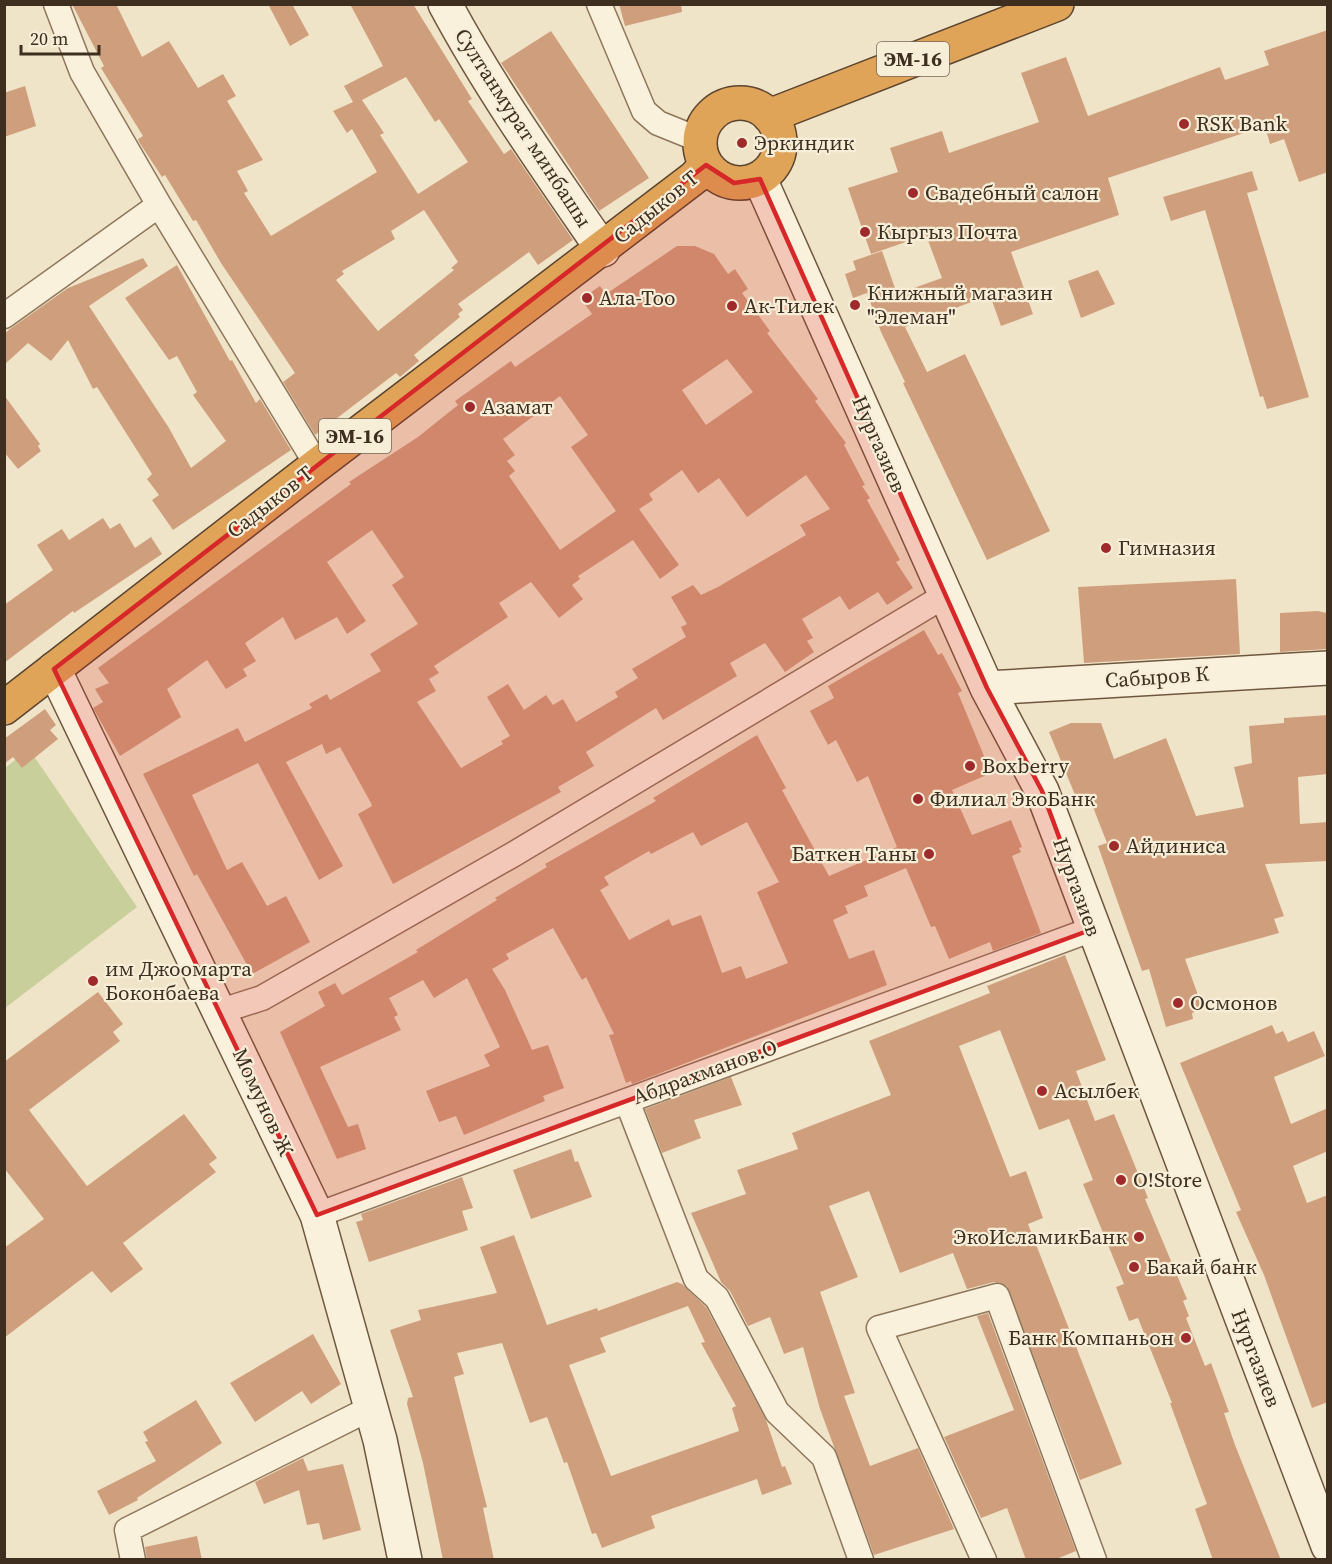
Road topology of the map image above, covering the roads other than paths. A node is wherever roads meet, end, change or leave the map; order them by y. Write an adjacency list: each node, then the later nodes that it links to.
1 (56, 4): 8 (street)
2 (445, 4): 9 (street, Султанмурат минбашы)
3 (599, 4): 6 (street)
4 (1057, 4): 5 (highway, ЭМ-16)
5 (769, 116): 6 (highway, ЭМ-16); 7 (highway)
6 (703, 152): 7 (highway); 9 (highway, Садыков Т / ЭМ-16)
7 (760, 179): 12 (street, Нургазиев)
8 (159, 205): 10 (street); 11 (street)
9 (603, 250): 11 (highway, Садыков Т / ЭМ-16)
10 (4, 316)
11 (317, 465): 14 (highway, Садыков Т / ЭМ-16)
12 (946, 594): 15 (street, Нургазиев); 18 (street)
13 (1328, 668): 15 (street, Сабыров К)
14 (54, 669): 16 (highway, Садыков Т / ЭМ-16); 18 (street, Момунов Ж)
15 (987, 688): 17 (street, Нургазиев)
16 (4, 708)
17 (1093, 929): 19 (street, Абдрахманов.О); 22 (street, Нургазиев)
18 (220, 1011): 20 (street, Момунов Ж)
19 (627, 1101): 20 (street, Абдрахманов.О); 25 (street)
20 (317, 1215): 21 (street, Момунов Ж)
21 (371, 1408): 23 (street); 24 (street, Момунов Ж)
22 (1328, 1546)
23 (133, 1560)
24 (405, 1560)
25 (861, 1560)
26 (984, 1560): 27 (street)
27 (1094, 1560)

